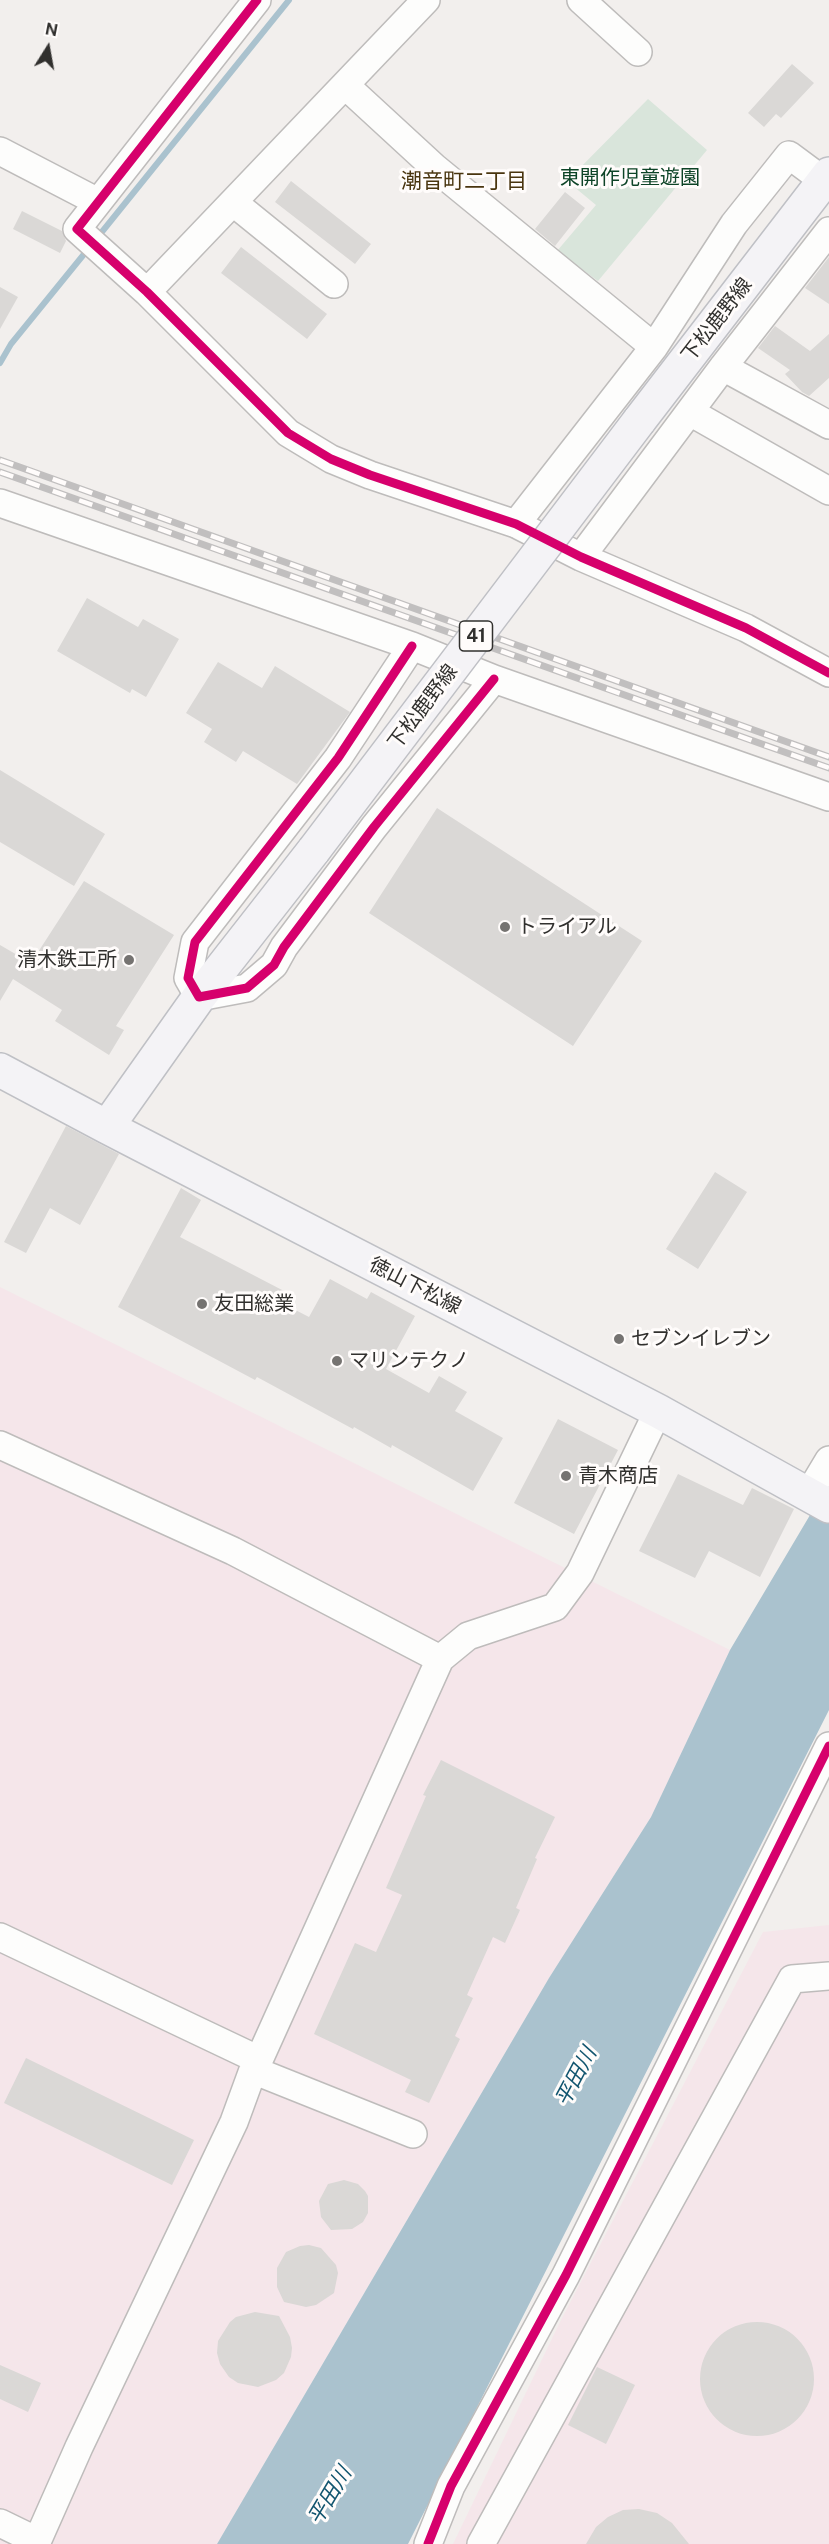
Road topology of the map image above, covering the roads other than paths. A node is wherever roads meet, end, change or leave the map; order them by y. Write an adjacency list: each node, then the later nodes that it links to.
1 (258, 0): 8 (street)
2 (426, 0): 5 (street)
3 (581, 0): 4 (street)
4 (638, 52)
5 (346, 86): 9 (street); 13 (street)
6 (0, 150): 8 (street)
7 (826, 177): 13 (street); 25 (main road, 下松鹿野線 / 41, bridge)
8 (98, 202): 12 (street)
9 (234, 203): 11 (street); 12 (street)
10 (829, 231): 14 (street)
11 (334, 284)
12 (147, 292): 19 (street)
13 (654, 347): 19 (street)
14 (723, 367): 15 (street); 16 (street)
15 (690, 412): 17 (street); 20 (street)
16 (829, 425)
17 (829, 491)
18 (0, 503): 21 (street)
19 (516, 524): 20 (street)
20 (581, 557): 22 (street)
21 (412, 646): 23 (street); 25 (street)
22 (829, 673)
23 (494, 679): 24 (street); 25 (street)
24 (829, 797)
25 (199, 997): 27 (main road, 下松鹿野線 / 41)
26 (0, 1070): 27 (main road, 徳山下松線)
27 (107, 1127): 28 (main road, 徳山下松線)
28 (658, 1411): 31 (main road, 徳山下松線); 32 (street)
29 (0, 1445): 32 (street)
30 (829, 1460): 31 (street)
31 (818, 1500)
32 (440, 1659): 36 (street)
33 (829, 1746): 40 (street)
34 (0, 1937): 36 (street)
35 (829, 1976): 41 (street)
36 (256, 2065): 37 (street); 39 (street)
37 (413, 2134)
38 (0, 2523): 39 (street)
39 (37, 2543)
40 (428, 2544)
41 (482, 2544)

